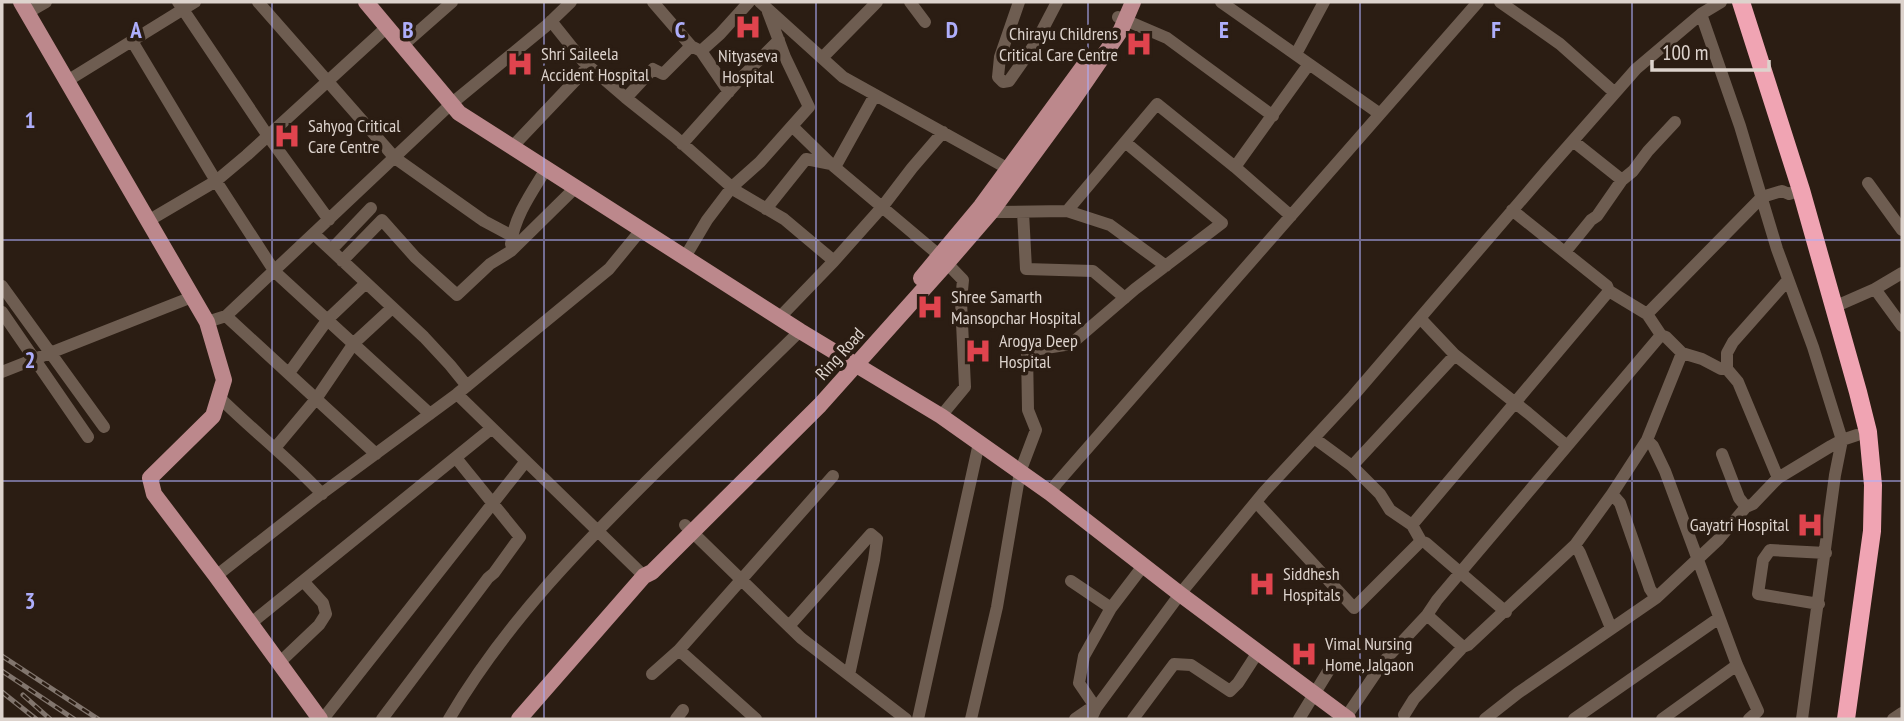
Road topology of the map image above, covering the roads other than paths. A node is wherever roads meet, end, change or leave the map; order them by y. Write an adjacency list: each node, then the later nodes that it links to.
1 (46, 2): 23 (street)
2 (195, 2): 22 (street)
3 (258, 2): 38 (street)
4 (366, 2): 28 (main road)
5 (452, 2): 31 (street)
6 (571, 2): 26 (street)
7 (653, 2): 32 (street)
8 (749, 2): 32 (street)
9 (877, 2): 34 (street)
10 (910, 2): 27 (street)
11 (1020, 2): 12 (street)
12 (1057, 2)
13 (1133, 2): 24 (main road, Ring Road)
14 (1221, 2): 33 (street)
15 (1324, 2): 33 (street)
16 (1478, 2): 44 (street)
17 (1500, 2): 40 (street)
18 (1721, 2): 25 (street)
19 (1731, 2): 64 (highway)
20 (1741, 2): 64 (highway)
21 (764, 4): 29 (street); 34 (street)
22 (180, 6): 30 (street); 49 (street)
23 (24, 7): 37 (main road)
24 (1123, 13): 45 (street); 58 (main road, Ring Road)
25 (1701, 14): 40 (street); 65 (street)
26 (551, 21): 36 (street); 43 (street)
27 (925, 22)
28 (387, 27): 31 (main road); 38 (street)
29 (779, 40): 39 (street); 47 (street)
30 (132, 41): 37 (street); 60 (street)
31 (402, 46): 43 (main road)
32 (696, 49): 39 (street); 42 (street)
33 (1296, 54): 35 (street)
34 (822, 58): 41 (street)
35 (1309, 64): 44 (street); 45 (street)
36 (589, 66): 42 (street); 53 (street)
37 (67, 80): 75 (main road)
38 (327, 82): 49 (street); 54 (street)
39 (729, 93): 52 (street)
40 (1615, 93): 50 (street)
41 (875, 95): 48 (street); 55 (street)
42 (626, 98): 52 (street)
43 (451, 104): 53 (main road); 54 (street)
44 (1380, 114): 73 (street)
45 (1273, 116): 56 (street)
46 (1675, 122): 59 (street)
47 (792, 125): 55 (street); 62 (street)
48 (943, 132): 58 (street); 66 (street)
49 (268, 136): 60 (street); 74 (street)
50 (1573, 141): 59 (street); 70 (street)
51 (1125, 142): 56 (street); 71 (street); 87 (street)
52 (682, 144): 62 (street)
53 (512, 148): 57 (main road)
54 (395, 158): 74 (street); 79 (street)
55 (833, 165): 66 (street); 68 (street)
56 (1235, 167): 73 (street)
57 (546, 169): 63 (main road); 79 (street)
58 (1013, 171): 69 (main road, Ring Road)
59 (1622, 180): 82 (street)
60 (216, 181): 75 (street); 88 (street)
61 (1868, 183): 77 (street)
62 (732, 187): 68 (street); 83 (street)
63 (575, 188): 76 (main road); 81 (street)
64 (1791, 188): 65 (street); 97 (highway); 128 (highway)
65 (1762, 197): 90 (street); 100 (street)
66 (883, 206): 84 (street); 86 (street)
67 (371, 208): 80 (street)
68 (766, 209): 86 (street)
69 (986, 209): 72 (street); 84 (main road, Ring Road)
70 (1512, 210): 82 (street); 103 (street)
71 (1067, 211): 72 (street); 87 (street)
72 (1023, 212): 96 (street)
73 (1291, 216): 141 (street)
74 (329, 220): 78 (street)
75 (148, 221): 95 (main road)
76 (641, 230): 83 (main road); 118 (street)
77 (1902, 230)
78 (314, 234): 80 (street); 88 (street)
79 (512, 236): 81 (street)
80 (331, 250): 85 (street)
81 (511, 251): 85 (street)
82 (1565, 251): 94 (street)
83 (685, 257): 102 (main road)
84 (943, 259): 114 (main road, Ring Road); 123 (street)
85 (342, 261): 91 (street)
86 (834, 261): 102 (street)
87 (1166, 266): 96 (street)
88 (275, 272): 101 (street); 104 (street)
89 (1902, 273): 93 (street)
90 (1788, 280): 115 (street); 128 (street)
91 (366, 283): 98 (street); 104 (street)
92 (2, 286): 110 (street)
93 (1875, 289): 97 (street); 106 (street)
94 (1609, 291): 100 (street); 121 (street)
95 (192, 298): 105 (main road); 110 (street)
96 (1125, 298): 138 (street)
97 (1834, 307): 201 (highway)
98 (392, 308): 109 (street); 118 (street)
99 (2, 312): 113 (street)
100 (1647, 314): 108 (street)
101 (226, 316): 105 (street); 117 (street)
102 (779, 318): 107 (main road)
103 (1420, 318): 112 (street); 127 (street)
104 (328, 319): 109 (street); 117 (street)
105 (207, 322): 119 (main road)
106 (1902, 326)
107 (800, 331): 114 (main road); 149 (street)
108 (1661, 335): 111 (street); 131 (street)
109 (354, 343): 120 (street); 122 (street)
110 (49, 353): 113 (street); 124 (street)
111 (1682, 353): 115 (street); 129 (street)
112 (1455, 355): 121 (street); 137 (street)
113 (35, 358): 116 (street); 126 (street)
114 (853, 363): 123 (main road); 148 (main road, Ring Road)
115 (1727, 369): 140 (street)
116 (2, 372)
117 (289, 373): 120 (street)
118 (462, 390): 122 (street); 125 (street)
119 (219, 397): 132 (street); 156 (main road)
120 (317, 399): 132 (street); 133 (street)
121 (1515, 403): 131 (street); 147 (street)
122 (430, 414): 133 (street)
123 (941, 416): 130 (main road)
124 (104, 427)
125 (492, 428): 135 (street); 136 (street)
126 (88, 437)
127 (1314, 438): 137 (street); 144 (street)
128 (1850, 438): 140 (street); 152 (street); 200 (highway)
129 (1647, 440): 143 (street); 153 (street)
130 (979, 443): 138 (main road); 190 (street)
131 (1566, 445): 155 (street)
132 (275, 448): 142 (street)
133 (376, 454): 142 (street)
134 (1722, 454): 146 (street)
135 (456, 458): 145 (street); 159 (street)
136 (526, 461): 145 (street); 149 (street)
137 (1352, 467): 147 (street)
138 (1020, 472): 141 (main road); 191 (street)
139 (832, 476): 158 (street)
140 (1778, 478): 146 (street)
141 (1050, 493): 154 (main road)
142 (322, 494): 156 (street)
143 (1612, 494): 151 (street); 162 (street)
144 (1256, 502): 150 (street); 161 (street)
145 (493, 503): 185 (street); 186 (street)
146 (1746, 507): 153 (street)
147 (1412, 525): 150 (street)
148 (688, 529): 157 (main road, Ring Road); 158 (street)
149 (597, 530): 157 (street); 187 (street)
150 (1421, 541): 155 (street)
151 (1575, 545): 165 (street); 170 (street)
152 (1826, 553): 163 (street); 163 (street)
153 (1698, 560): 162 (street); 167 (street)
154 (1143, 566): 161 (main road); 164 (street)
155 (1462, 572): 165 (street); 166 (street)
156 (216, 576): 168 (main road)
157 (644, 576): 188 (main road, Ring Road)
158 (741, 580): 169 (street); 172 (street)
159 (303, 581): 168 (street); 174 (street)
160 (1071, 581): 164 (street)
161 (1180, 594): 173 (main road); 181 (street)
162 (1656, 598): 170 (street)
163 (1819, 604): 199 (street)
164 (1111, 608): 181 (street)
165 (1506, 612): 171 (street)
166 (1427, 615): 171 (street); 184 (street)
167 (1719, 618): 176 (street); 196 (street)
168 (250, 624): 174 (main road)
169 (789, 626): 178 (street); 178 (street)
170 (1611, 628): 195 (street)
171 (1463, 647): 182 (street)
172 (679, 650): 177 (street); 183 (street)
173 (1258, 652): 179 (main road); 193 (street)
174 (279, 663): 185 (main road)
175 (1332, 665): 179 (street)
176 (1737, 665): 197 (street); 198 (street)
177 (652, 674)
178 (849, 675): 189 (street)
179 (1315, 694): 184 (main road); 194 (street)
180 (1902, 713): 202 (street)
181 (1093, 714): 192 (street)
182 (1404, 715)
183 (752, 718)
184 (1347, 718)
185 (321, 719)
186 (383, 719)
187 (450, 719)
188 (519, 719)
189 (906, 719)
190 (918, 719)
191 (971, 719)
192 (1075, 719)
193 (1133, 719)
194 (1299, 719)
195 (1485, 719)
196 (1574, 719)
197 (1662, 719)
198 (1749, 719)
199 (1802, 719)
200 (1837, 719)
201 (1846, 719)
202 (1893, 719)

